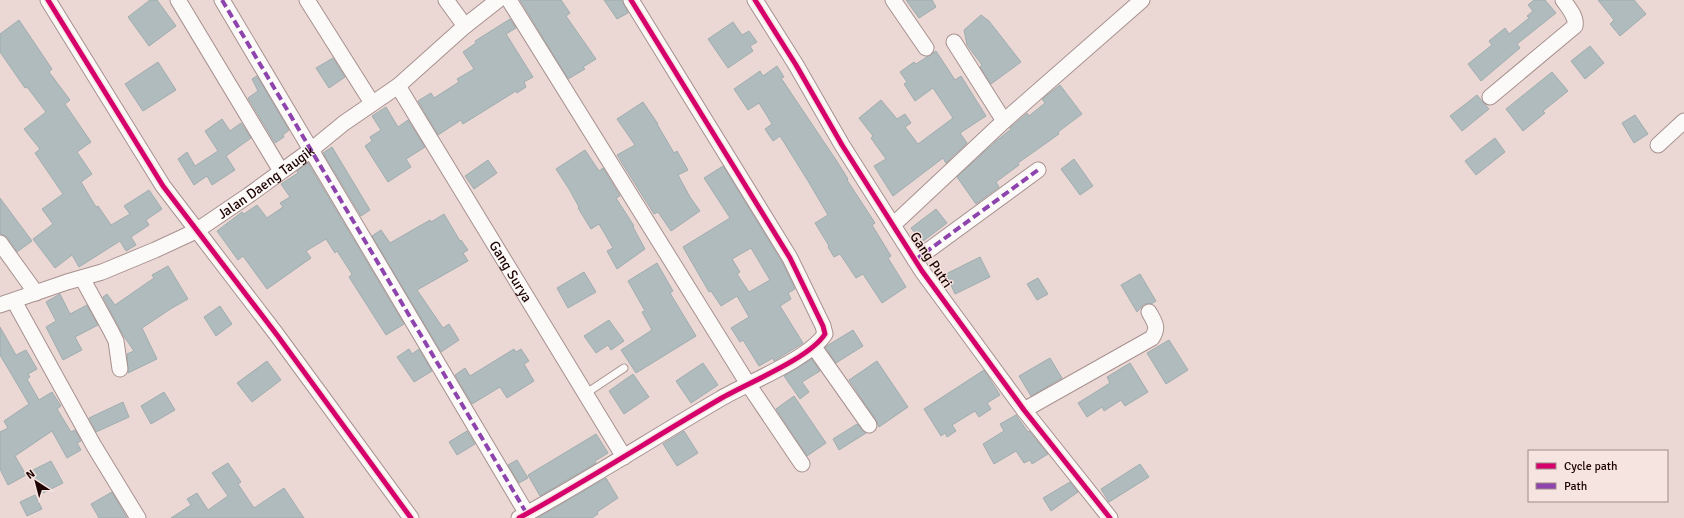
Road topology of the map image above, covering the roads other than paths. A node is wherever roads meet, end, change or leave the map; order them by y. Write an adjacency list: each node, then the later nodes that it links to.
1 (48, 0): 26 (street)
2 (178, 0): 24 (street)
3 (222, 0): 22 (street)
4 (307, 0): 18 (street)
5 (446, 0): 13 (street)
6 (498, 0): 13 (street, Jalan Daeng Taugik)
7 (509, 0): 36 (street)
8 (631, 0): 33 (street)
9 (755, 0): 25 (street, Gang Putri)
10 (893, 0): 15 (street)
11 (1142, 0): 19 (street)
12 (1563, 0): 17 (street)
13 (465, 26): 16 (street, Jalan Daeng Taugik)
14 (954, 42): 19 (street)
15 (926, 48)
16 (398, 86): 18 (street, Jalan Daeng Taugik); 37 (street, Gang Surya)
17 (1490, 97)
18 (372, 103): 22 (street, Jalan Daeng Taugik)
19 (1004, 121): 25 (street)
20 (1684, 121): 21 (street)
21 (1658, 145)
22 (311, 150): 24 (street, Jalan Daeng Taugik); 42 (street)
23 (1038, 170): 28 (street)
24 (282, 171): 26 (street, Jalan Daeng Taugik)
25 (893, 225): 28 (street, Gang Putri)
26 (196, 231): 29 (street, Jalan Daeng Taugik); 44 (street)
27 (0, 243): 30 (street)
28 (915, 260): 38 (street, Gang Putri)
29 (82, 278): 30 (street, Jalan Daeng Taugik); 35 (street)
30 (36, 293): 31 (street, Jalan Daeng Taugik)
31 (7, 303): 43 (street)
32 (1149, 312): 38 (street)
33 (814, 347): 36 (street); 39 (street)
34 (624, 368): 37 (lane)
35 (120, 369)
36 (748, 384): 40 (street); 41 (street)
37 (586, 394): 40 (street, Gang Surya)
38 (1024, 410): 45 (street, Gang Putri)
39 (869, 425)
40 (624, 457): 42 (street)
41 (802, 464)
42 (523, 516)
43 (138, 518)
44 (411, 518)
45 (1110, 518)

